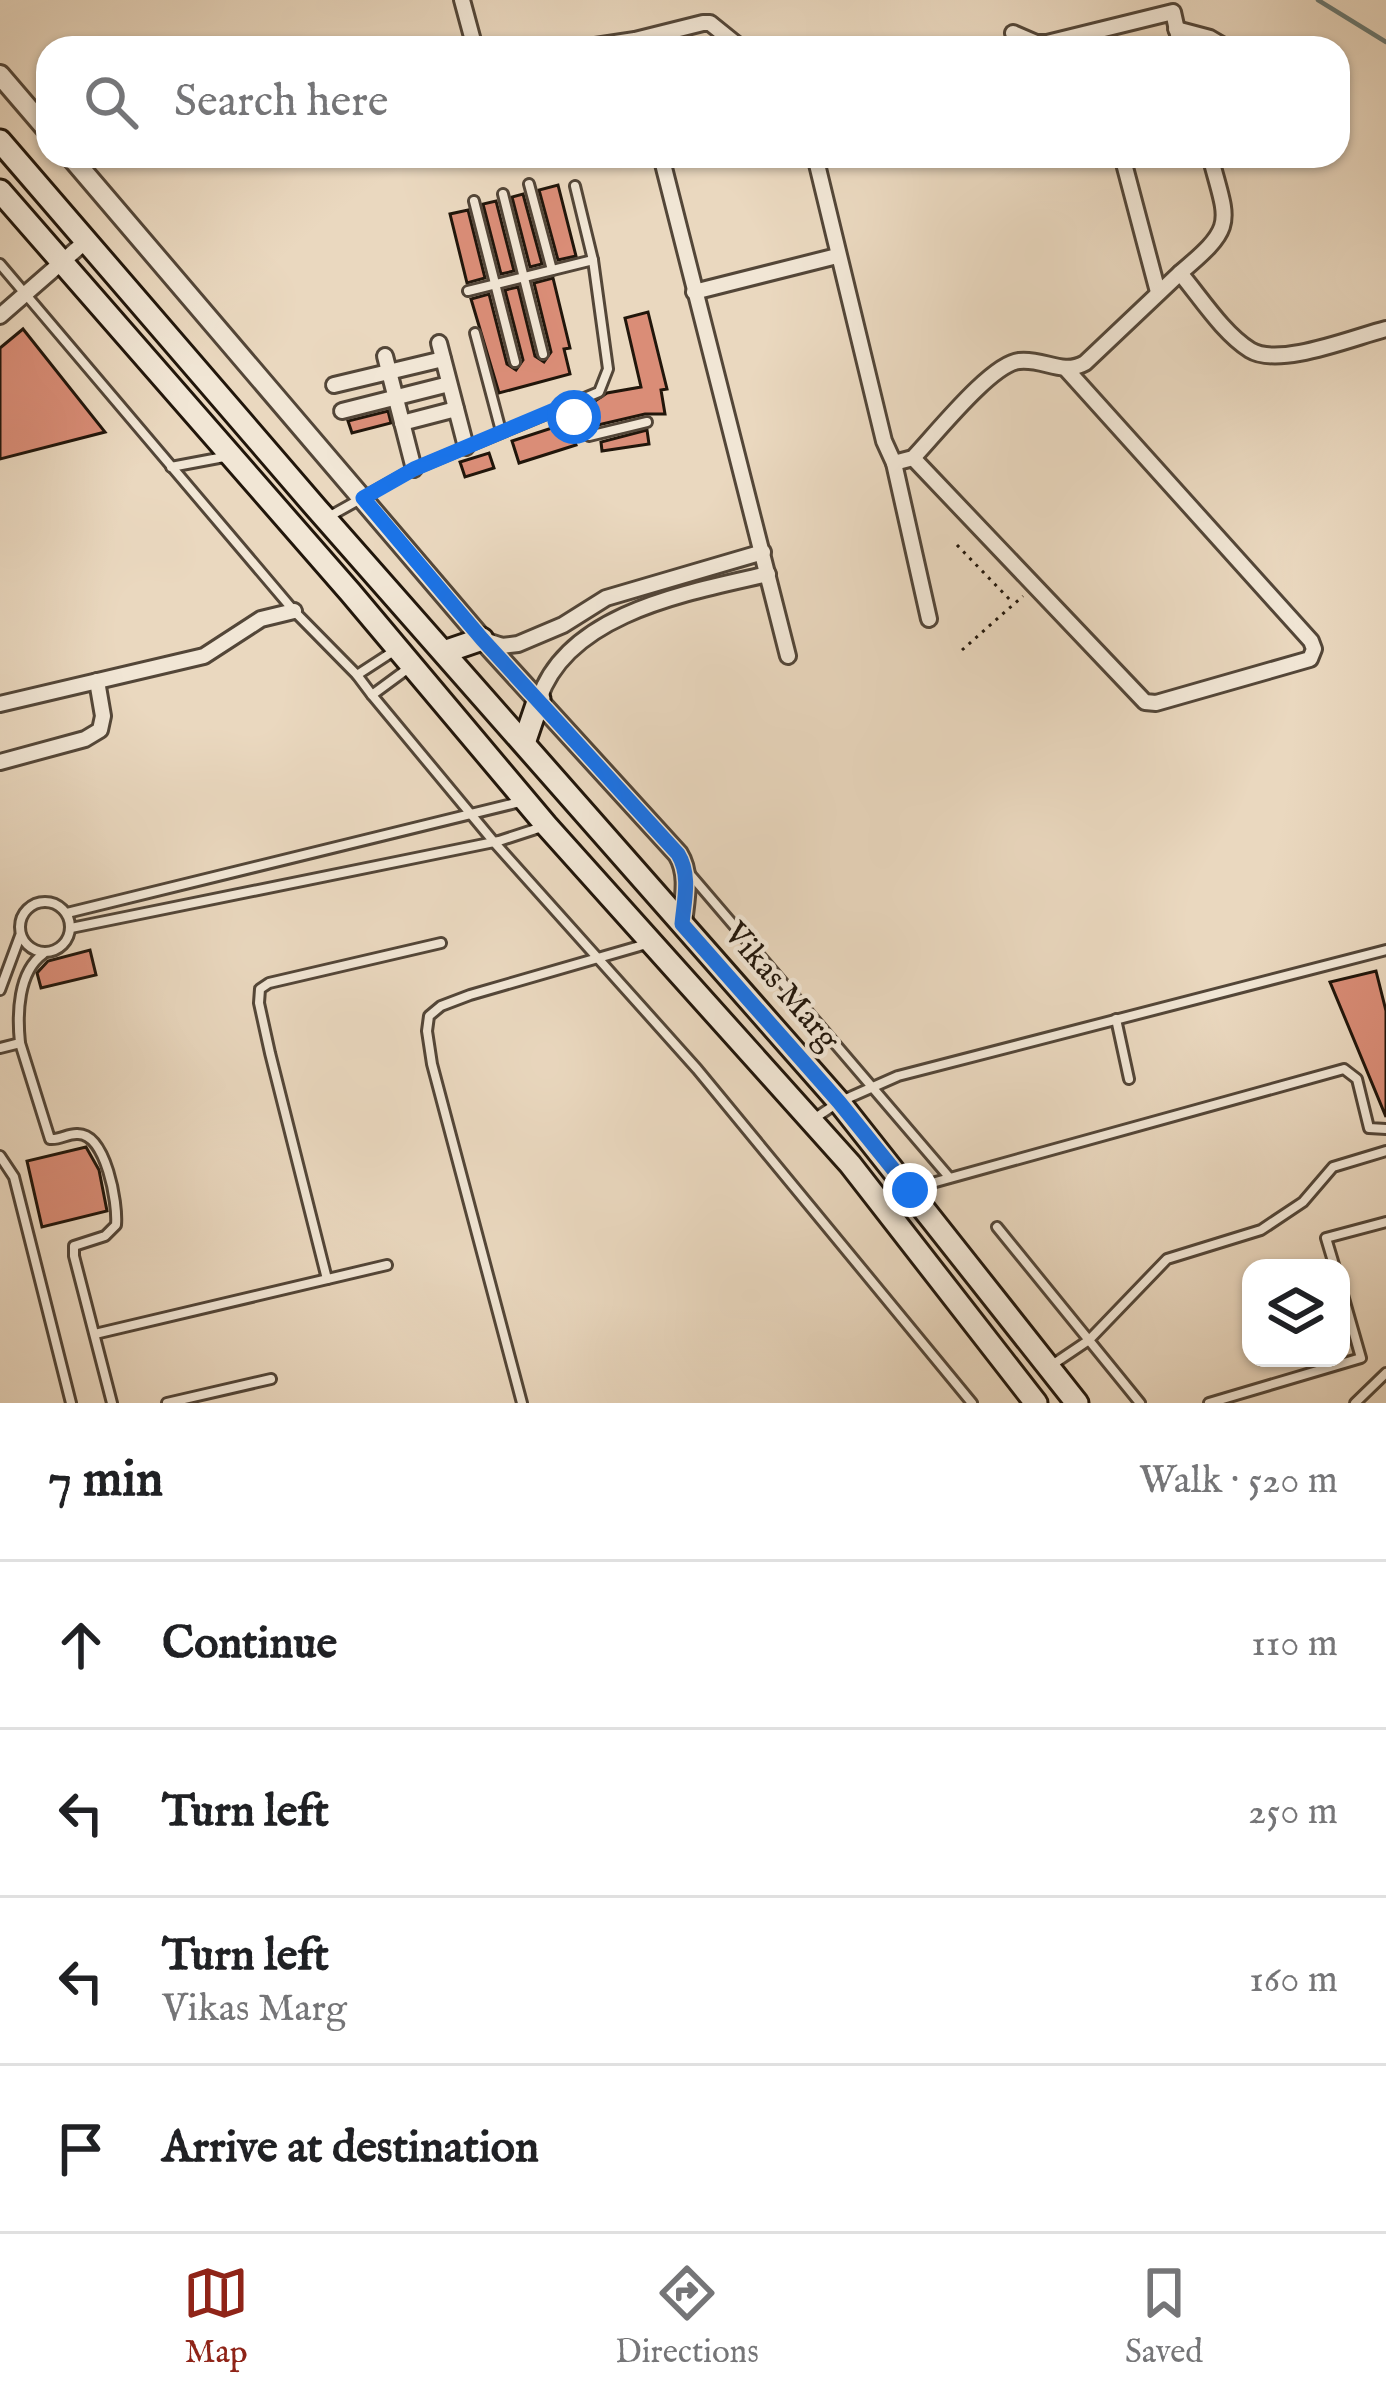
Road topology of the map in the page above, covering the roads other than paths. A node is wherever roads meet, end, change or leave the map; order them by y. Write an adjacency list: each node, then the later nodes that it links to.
1 (462, 0): 6 (street)
2 (1185, 0): 3 (street)
3 (1173, 12): 4 (street); 10 (street)
4 (1176, 29): 11 (street); 12 (street)
5 (1013, 33): 9 (street)
6 (472, 36)
7 (664, 36): 8 (street)
8 (726, 36)
9 (1020, 36)
10 (1103, 36)
11 (1178, 36)
12 (1202, 36)
13 (0, 75): 14 (street)
14 (36, 117)
15 (0, 141): 26 (main road, Vikas Marg)
16 (80, 168): 61 (street)
17 (665, 168): 36 (street)
18 (818, 168): 27 (street)
19 (1125, 168): 37 (street)
20 (1213, 168): 32 (street)
21 (530, 184): 31 (lane)
22 (575, 186): 28 (lane)
23 (0, 191): 29 (main road)
24 (503, 194): 33 (lane)
25 (474, 201): 34 (lane)
26 (86, 241): 29 (street); 62 (main road, Vikas Marg)
27 (837, 256): 36 (street); 58 (street)
28 (593, 260): 31 (lane); 49 (lane)
29 (62, 262): 38 (street); 56 (main road)
30 (0, 264): 38 (lane)
31 (552, 270): 33 (lane)
32 (1180, 273): 37 (street); 40 (street)
33 (524, 278): 34 (lane); 42 (lane)
34 (495, 285): 35 (lane); 43 (lane)
35 (467, 291)
36 (694, 292): 63 (street)
37 (1158, 292): 45 (street)
38 (26, 294): 39 (street); 59 (lane)
39 (0, 316)
40 (1386, 328)
41 (475, 333): 54 (lane)
42 (543, 353)
43 (514, 362)
44 (387, 364): 46 (street); 47 (street); 48 (street)
45 (1066, 370): 57 (street); 57 (street)
46 (449, 384): 48 (street); 50 (street)
47 (334, 385)
48 (395, 397): 51 (street); 53 (street)
49 (571, 403): 52 (lane); 54 (lane)
50 (456, 409): 53 (street); 55 (street)
51 (342, 411)
52 (647, 422)
53 (402, 423): 60 (street)
54 (502, 431): 55 (lane)
55 (466, 447): 60 (lane)
56 (232, 456): 59 (lane); 72 (main road)
57 (913, 458): 58 (street)
58 (894, 464): 67 (street)
59 (171, 467): 65 (lane)
60 (414, 469): 61 (lane)
61 (363, 498): 62 (lane); 69 (street)
62 (325, 519): 70 (main road, Vikas Marg)
63 (763, 552): 64 (street); 66 (street)
64 (768, 574): 68 (street); 71 (street)
65 (294, 611): 73 (lane); 74 (street)
66 (575, 616): 68 (street); 69 (street)
67 (929, 619)
68 (592, 637): 76 (street)
69 (482, 639): 70 (main road); 76 (street)
70 (444, 652): 78 (main road, Vikas Marg)
71 (788, 656)
72 (405, 657): 73 (lane); 75 (lane); 80 (main road)
73 (357, 675): 75 (lane)
74 (97, 681): 77 (street); 79 (street)
75 (372, 695): 81 (lane)
76 (539, 699): 78 (main road); 84 (street)
77 (0, 704)
78 (524, 743): 86 (main road, Vikas Marg)
79 (0, 762)
80 (526, 801): 81 (lane); 82 (main road)
81 (472, 814): 83 (lane); 85 (lane)
82 (546, 825): 83 (lane); 90 (main road)
83 (494, 842): 87 (lane); 93 (lane)
84 (685, 869): 86 (street); 99 (lane)
85 (67, 913): 87 (lane); 88 (lane)
86 (682, 924): 100 (main road, Vikas Marg)
87 (71, 928): 92 (lane)
88 (20, 936): 92 (lane); 94 (lane)
89 (442, 943): 111 (lane)
90 (652, 943): 93 (lane); 101 (main road)
91 (1386, 950): 95 (lane)
92 (44, 953): 96 (lane)
93 (599, 959): 123 (lane); 124 (lane)
94 (0, 989)
95 (1116, 1019): 98 (lane); 99 (lane)
96 (20, 1042): 97 (lane); 113 (lane)
97 (0, 1048)
98 (1130, 1079)
99 (873, 1085): 100 (lane); 105 (lane)
100 (839, 1102): 101 (lane); 106 (main road, Vikas Marg)
101 (811, 1121): 125 (main road)
102 (1386, 1129): 105 (lane)
103 (1386, 1151): 114 (lane)
104 (0, 1156): 120 (lane)
105 (949, 1177): 106 (lane)
106 (910, 1190): 116 (main road, Vikas Marg)
107 (1386, 1222): 109 (lane)
108 (997, 1227): 114 (lane)
109 (1332, 1259)
110 (387, 1264): 111 (lane)
111 (327, 1279): 113 (lane)
112 (1350, 1320): 115 (lane)
113 (95, 1334): 121 (lane)
114 (1089, 1340): 116 (lane); 127 (lane)
115 (1350, 1361)
116 (1048, 1367): 126 (main road, Vikas Marg)
117 (1331, 1367): 128 (lane)
118 (1386, 1373): 129 (lane)
119 (271, 1379): 122 (lane)
120 (71, 1403)
121 (112, 1403)
122 (166, 1403)
123 (522, 1403)
124 (972, 1403)
125 (1036, 1403)
126 (1077, 1403)
127 (1141, 1403)
128 (1210, 1403)
129 (1355, 1403)

